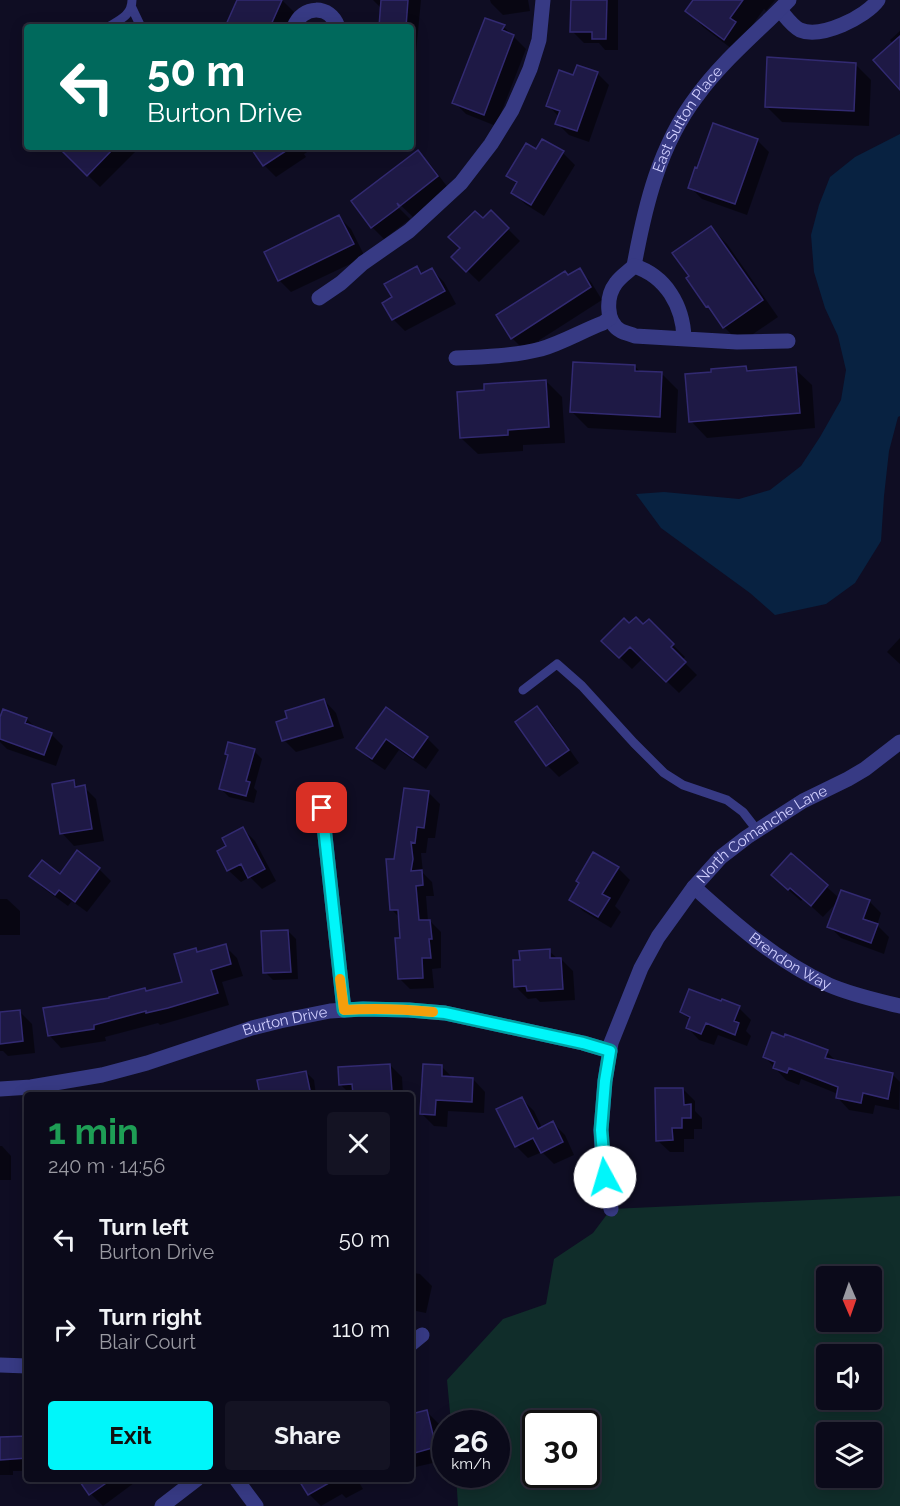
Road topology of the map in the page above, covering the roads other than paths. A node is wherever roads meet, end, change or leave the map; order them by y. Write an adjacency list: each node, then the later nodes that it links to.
1 (543, 0): 11 (street)
2 (879, 0): 4 (street)
3 (132, 4): 6 (lane); 7 (lane)
4 (784, 5): 10 (street, East Sutton Place)
5 (328, 6): 8 (street); 9 (street)
6 (113, 24)
7 (140, 24)
8 (295, 24)
9 (336, 24)
10 (634, 267): 12 (street); 13 (street)
11 (320, 298)
12 (610, 318): 13 (street); 15 (street)
13 (684, 338): 14 (street)
14 (788, 341)
15 (456, 358)
16 (523, 690): 19 (lane)
17 (900, 742): 19 (street, North Comanche Lane)
18 (322, 808): 22 (street)
19 (757, 830): 20 (street, North Comanche Lane)
20 (694, 887): 21 (street, Brendon Way); 23 (street, North Comanche Lane)
21 (900, 1006)
22 (344, 1010): 23 (street, Burton Drive); 24 (street, Burton Drive)
23 (610, 1051): 25 (street, North Comanche Lane)
24 (0, 1089)
25 (611, 1209)
26 (0, 1365): 27 (street)
27 (24, 1366)
28 (193, 1482): 30 (street)
29 (238, 1482): 31 (street)
30 (162, 1506)
31 (256, 1506)

